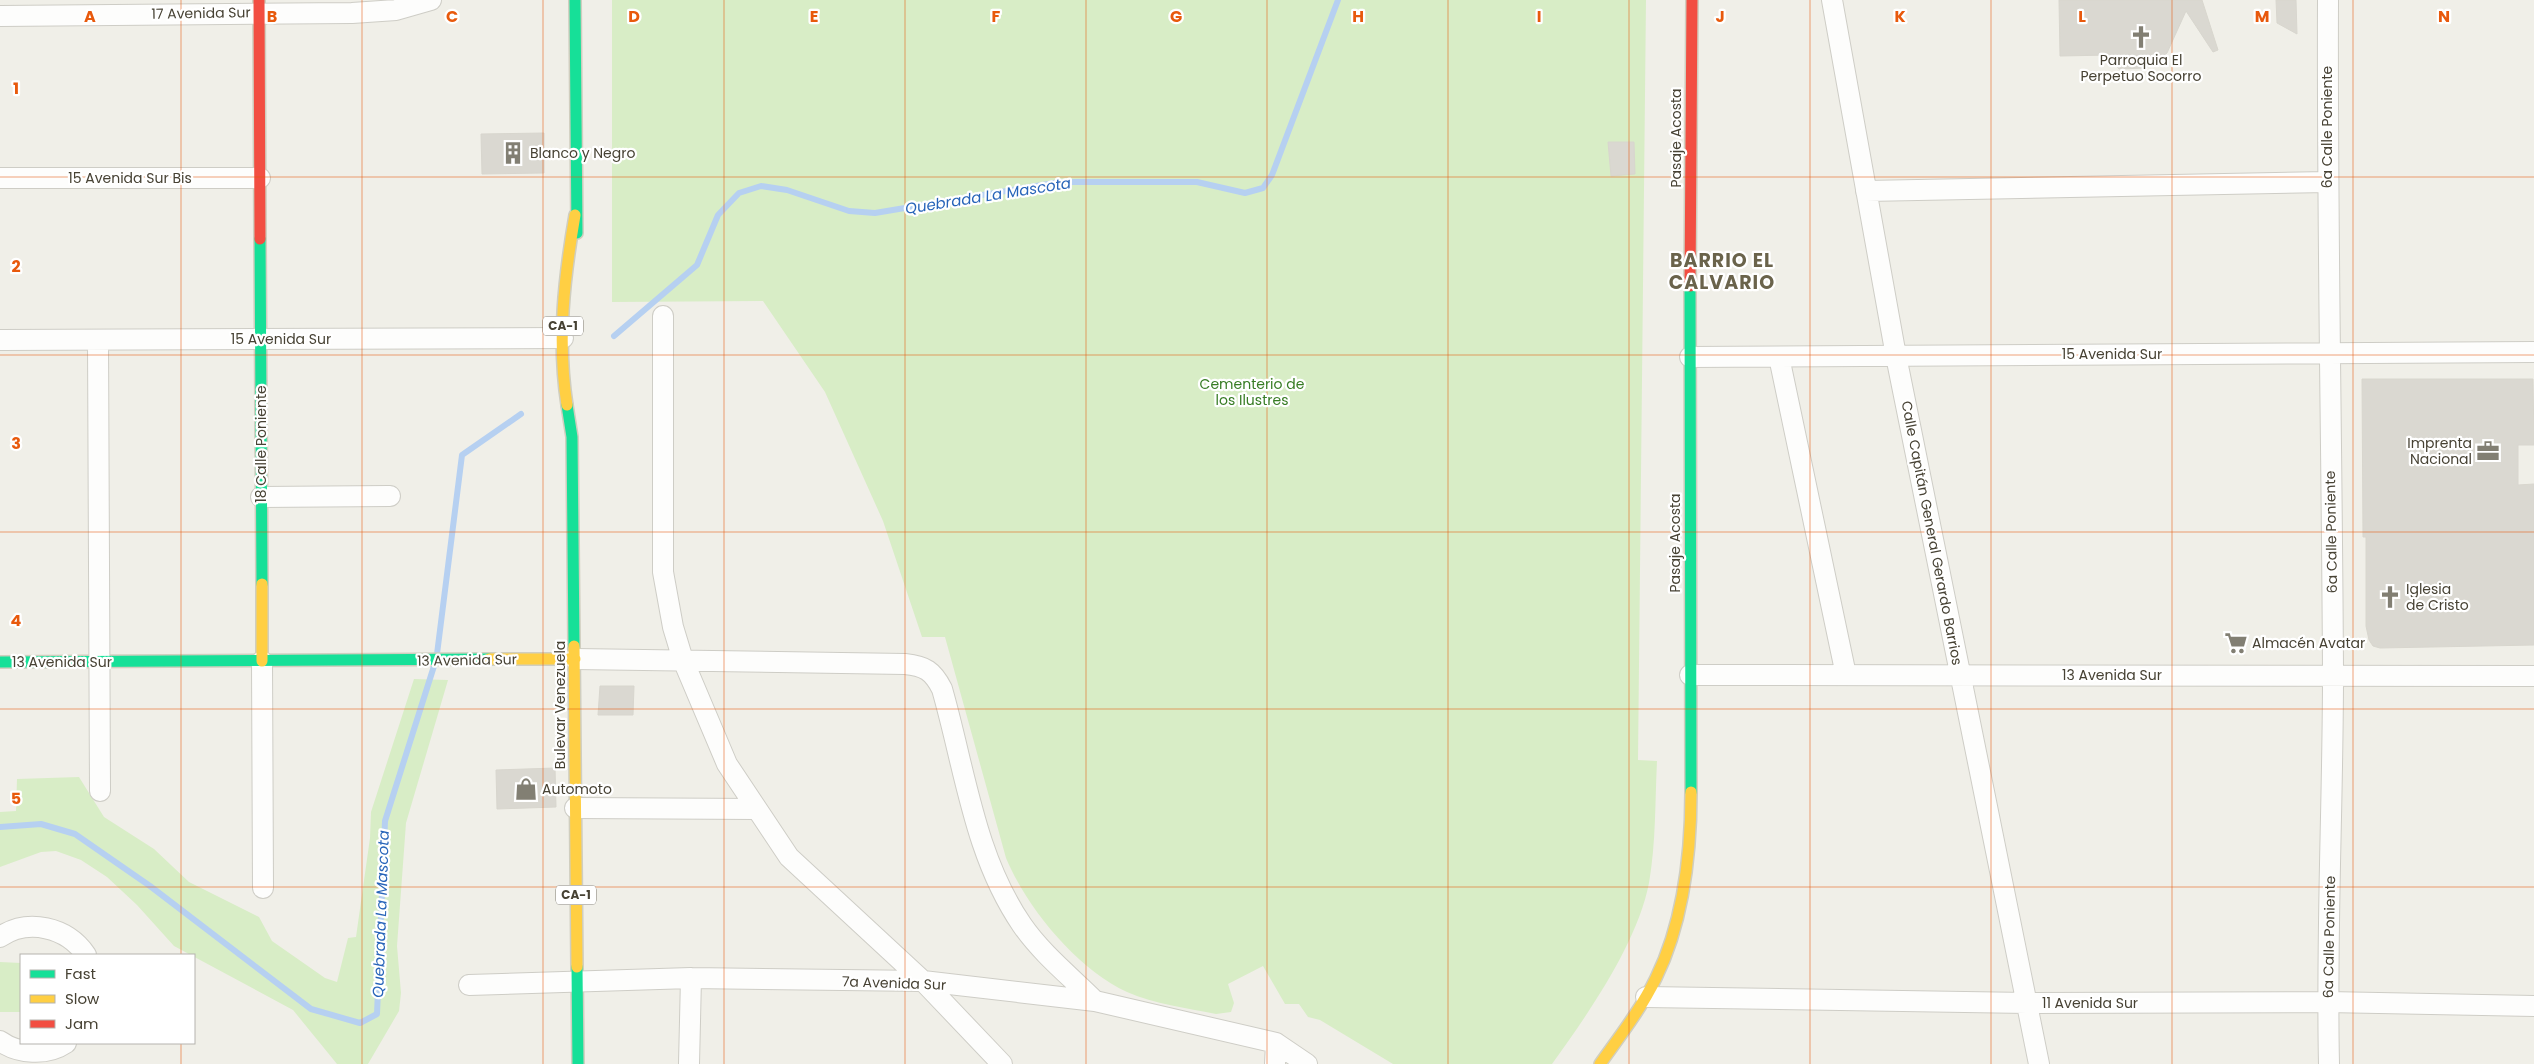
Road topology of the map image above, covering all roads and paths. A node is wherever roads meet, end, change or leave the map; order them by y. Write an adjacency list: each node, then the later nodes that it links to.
1 (431, 0): 6 (street, 17 Avenida Sur)
2 (575, 0): 12 (main road, Bulevar Venezuela / CA-1)
3 (1692, 0): 22 (main road, Pasaje Acosta)
4 (1832, 0): 11 (street, Calle Capitán General Gerardo Barrios)
5 (2328, 0): 10 (street, 6a Calle Poniente)
6 (259, 6): 7 (street, 17 Avenida Sur); 9 (main road, 18 Calle Poniente)
7 (0, 16)
8 (0, 178): 9 (street, 15 Avenida Sur Bis)
9 (260, 178): 16 (main road, 18 Calle Poniente)
10 (2327, 182): 11 (street); 20 (street, 6a Calle Poniente)
11 (1866, 190): 21 (street, Calle Capitán General Gerardo Barrios)
12 (575, 215): 13 (main road, Bulevar Venezuela / CA-1); 15 (main road, Bulevar Venezuela / CA-1)
13 (579, 261)
14 (664, 316): 29 (street)
15 (563, 338): 16 (street, 15 Avenida Sur); 25 (main road, Bulevar Venezuela / CA-1)
16 (261, 339): 18 (street, 15 Avenida Sur); 26 (main road, 18 Calle Poniente)
17 (0, 340): 18 (street, 15 Avenida Sur)
18 (98, 340): 32 (street)
19 (2534, 352): 20 (street, 15 Avenida Sur)
20 (2328, 353): 21 (street, 15 Avenida Sur); 36 (street, 6a Calle Poniente)
21 (1896, 356): 23 (street, 15 Avenida Sur); 35 (street, Calle Capitán General Gerardo Barrios)
22 (1690, 357): 23 (street, 15 Avenida Sur); 33 (main road, Pasaje Acosta)
23 (1779, 357): 34 (street)
24 (580, 403): 25 (main road, Bulevar Venezuela / CA-1)
25 (572, 437): 28 (main road, Bulevar Venezuela / CA-1)
26 (261, 496): 27 (street); 30 (main road, 18 Calle Poniente)
27 (390, 496)
28 (575, 659): 29 (street, 13 Avenida Sur); 30 (main road, 13 Avenida Sur); 39 (main road, Bulevar Venezuela / CA-1)
29 (683, 660): 40 (street); 49 (street, 13 Avenida Sur)
30 (262, 661): 32 (main road, 13 Avenida Sur); 41 (street, 18 Calle Poniente)
31 (0, 662): 32 (main road, 13 Avenida Sur)
32 (100, 662): 38 (street)
33 (1690, 675): 34 (street, 13 Avenida Sur); 48 (main road, Pasaje Acosta)
34 (1846, 675): 35 (street, 13 Avenida Sur)
35 (1961, 675): 36 (street, 13 Avenida Sur); 51 (street, Calle Capitán General Gerardo Barrios)
36 (2333, 676): 37 (street, 13 Avenida Sur); 50 (street, 6a Calle Poniente)
37 (2534, 676)
38 (100, 791)
39 (575, 808): 40 (street); 45 (main road, Bulevar Venezuela / CA-1)
40 (757, 809): 46 (street)
41 (263, 888)
42 (0, 937): 43 (street)
43 (85, 954)
44 (690, 978): 45 (street, 7a Avenida Sur); 46 (street, 7a Avenida Sur); 58 (street)
45 (578, 981): 47 (street, 7a Avenida Sur); 57 (main road, Bulevar Venezuela / CA-1)
46 (923, 981): 49 (street, 7a Avenida Sur); 59 (street)
47 (469, 985)
48 (1646, 997): 51 (street, 11 Avenida Sur); 62 (main road, Pasaje Acosta)
49 (1096, 1001): 55 (street, 7a Avenida Sur)
50 (2327, 1002): 51 (street, 11 Avenida Sur); 52 (street, 11 Avenida Sur); 64 (street, 6a Calle Poniente)
51 (2027, 1003): 63 (street, Calle Capitán General Gerardo Barrios)
52 (2534, 1006)
53 (0, 1041): 56 (street)
54 (65, 1044): 56 (street)
55 (1276, 1044): 60 (street); 61 (street, 7a Avenida Sur)
56 (44, 1058)
57 (578, 1064)
58 (689, 1064)
59 (1002, 1064)
60 (1275, 1064)
61 (1307, 1064)
62 (1600, 1064)
63 (2039, 1064)
64 (2329, 1064)

